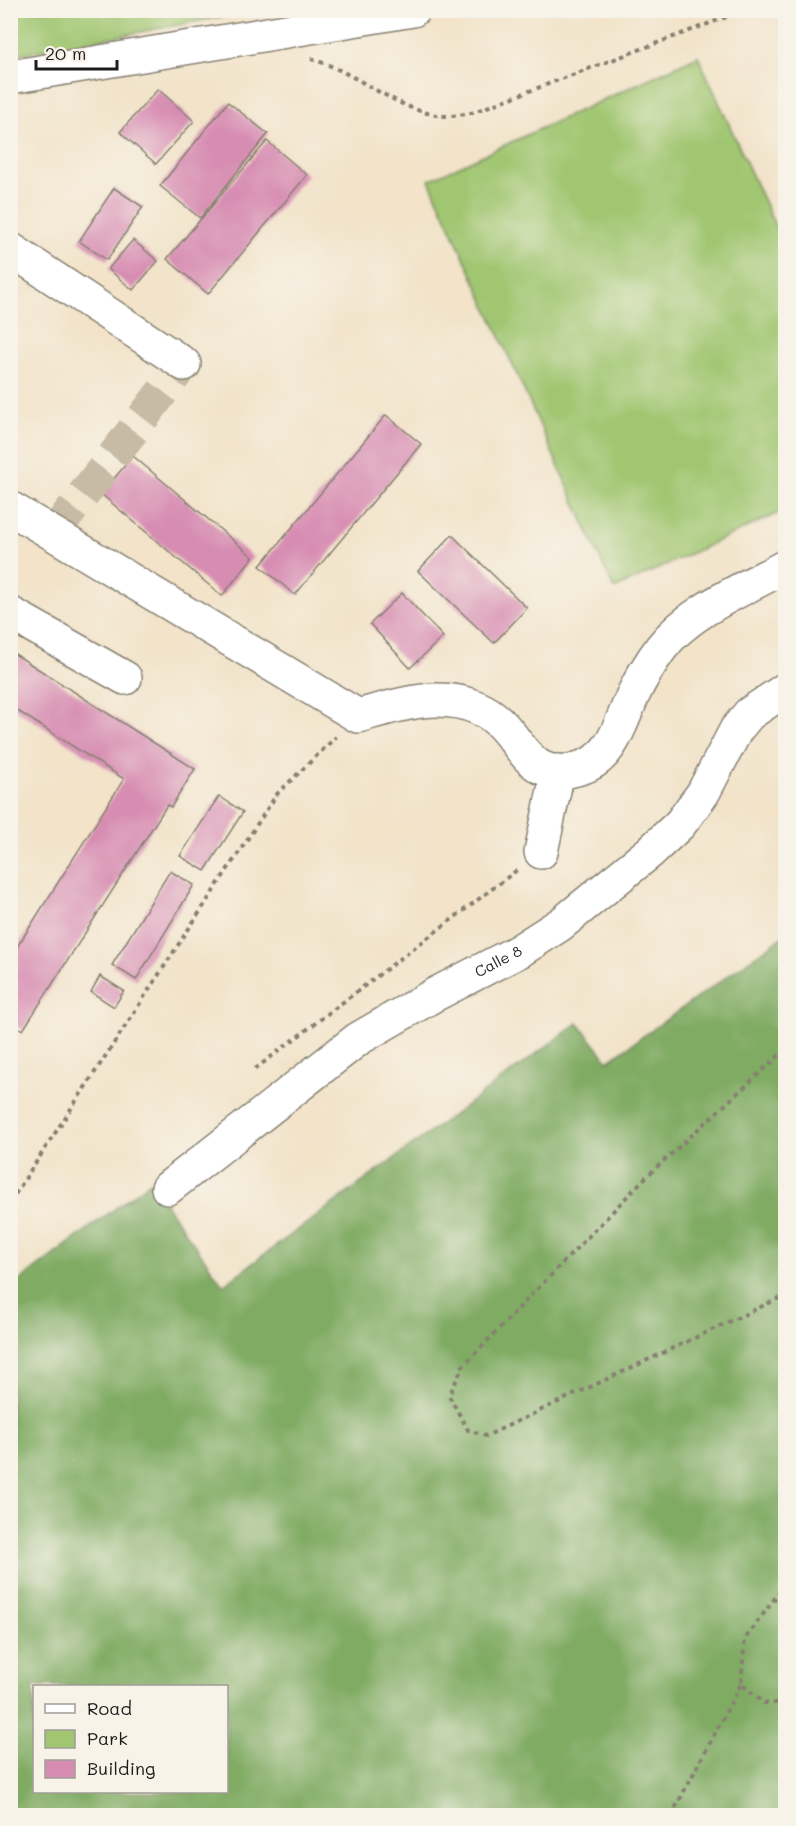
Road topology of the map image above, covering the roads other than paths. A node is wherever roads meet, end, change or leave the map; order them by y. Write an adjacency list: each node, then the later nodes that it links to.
1 (413, 10): 2 (street)
2 (374, 14): 3 (street)
3 (10, 78)
4 (10, 249): 5 (street)
5 (184, 364)
6 (10, 508): 11 (street)
7 (786, 566): 11 (street)
8 (10, 613): 9 (street)
9 (125, 678)
10 (786, 689): 13 (street, Calle 8)
11 (558, 771): 12 (street)
12 (541, 852)
13 (168, 1188)

